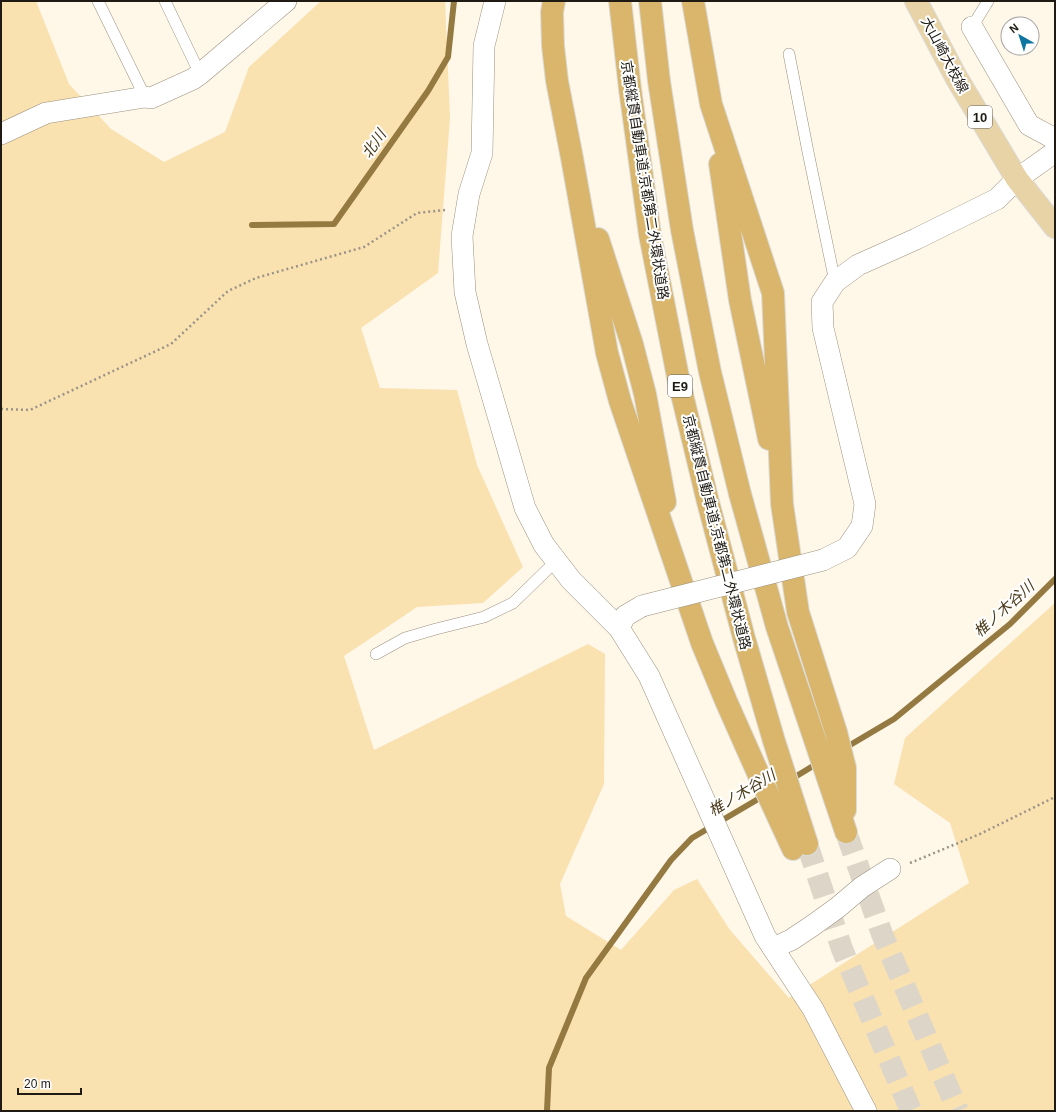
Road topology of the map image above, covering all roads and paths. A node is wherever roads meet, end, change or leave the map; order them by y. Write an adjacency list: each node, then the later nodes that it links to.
1 (98, 1): 14 (lane)
2 (165, 1): 13 (lane)
3 (286, 1): 13 (street)
4 (495, 1): 20 (street)
5 (554, 1): 30 (highway)
6 (620, 1): 30 (highway, 京都縦貫自動車道;京都第二外環状道路 / E9)
7 (650, 1): 28 (highway, 京都縦貫自動車道;京都第二外環状道路 / E9)
8 (693, 1): 15 (highway)
9 (916, 1): 19 (main road, 大山崎大枝線 / 10)
10 (988, 1): 11 (lane)
11 (972, 27): 17 (street)
12 (789, 54): 22 (lane)
13 (200, 74): 14 (street)
14 (145, 97): 16 (street)
15 (711, 104): 24 (highway); 24 (highway)
16 (1, 134)
17 (1055, 139)
18 (1055, 152): 19 (street)
19 (1017, 179): 21 (main road, 大山崎大枝線 / 10); 22 (street)
20 (467, 207): 23 (path); 25 (street)
21 (1055, 227)
22 (835, 282): 26 (street, bridge)
23 (1, 409)
24 (782, 504): 28 (highway)
25 (556, 561): 26 (street); 27 (lane)
26 (619, 628): 34 (street)
27 (376, 654)
28 (836, 773): 31 (highway)
29 (1055, 797): 33 (path)
30 (782, 801): 32 (highway, 京都縦貫自動車道;京都第二外環状道路 / E9)
31 (846, 832)
32 (800, 847)
33 (890, 868): 34 (street)
34 (773, 948): 35 (street)
35 (866, 1111)

